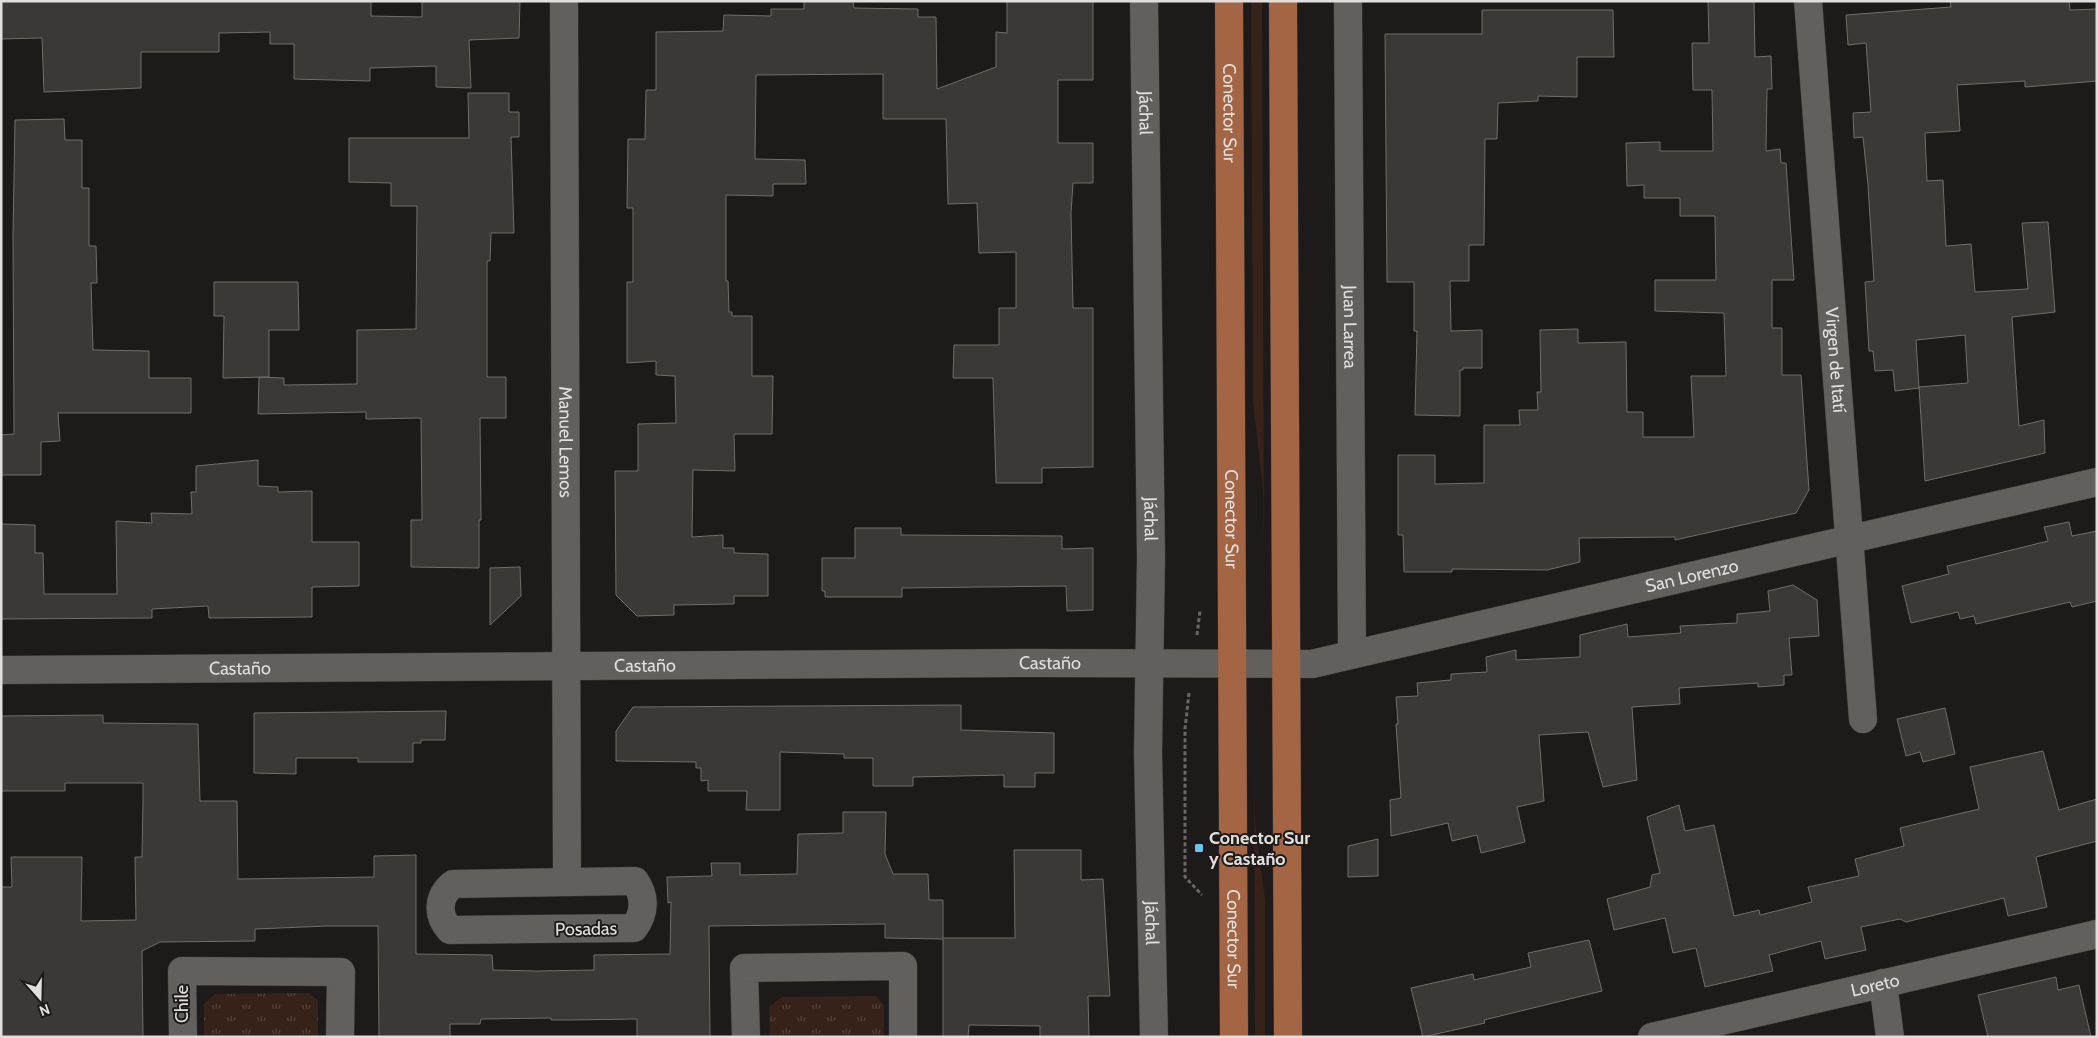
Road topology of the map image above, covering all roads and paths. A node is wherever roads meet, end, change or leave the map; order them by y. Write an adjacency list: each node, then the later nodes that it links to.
1 (564, 1): 13 (street, Manuel Lemos)
2 (1144, 1): 10 (street, Jáchal)
3 (1229, 1): 11 (main road, Conector Sur)
4 (1284, 1): 12 (main road)
5 (1348, 1): 9 (street, Juan Larrea)
6 (1808, 1): 8 (street, Virgen de Itatí)
7 (2097, 482): 8 (street, San Lorenzo)
8 (1849, 539): 9 (street, San Lorenzo); 15 (street, Virgen de Itatí)
9 (1352, 654): 12 (street, San Lorenzo)
10 (1149, 664): 11 (street, Castaño); 13 (street, Castaño); 23 (street, Jáchal)
11 (1233, 664): 12 (street, Castaño); 24 (main road, Conector Sur)
12 (1287, 664): 25 (main road)
13 (566, 667): 14 (street, Castaño); 16 (street, Manuel Lemos)
14 (1, 670)
15 (1863, 719)
16 (567, 882): 16 (street, Posadas)
17 (2097, 934): 18 (street, Loreto)
18 (1883, 983): 26 (street, Loreto); 27 (street)
19 (183, 1037): 20 (street, Chile)
20 (340, 1037)
21 (746, 1037): 22 (street)
22 (903, 1037)
23 (1154, 1037)
24 (1234, 1037)
25 (1288, 1037)
26 (1652, 1037)
27 (1890, 1037)

